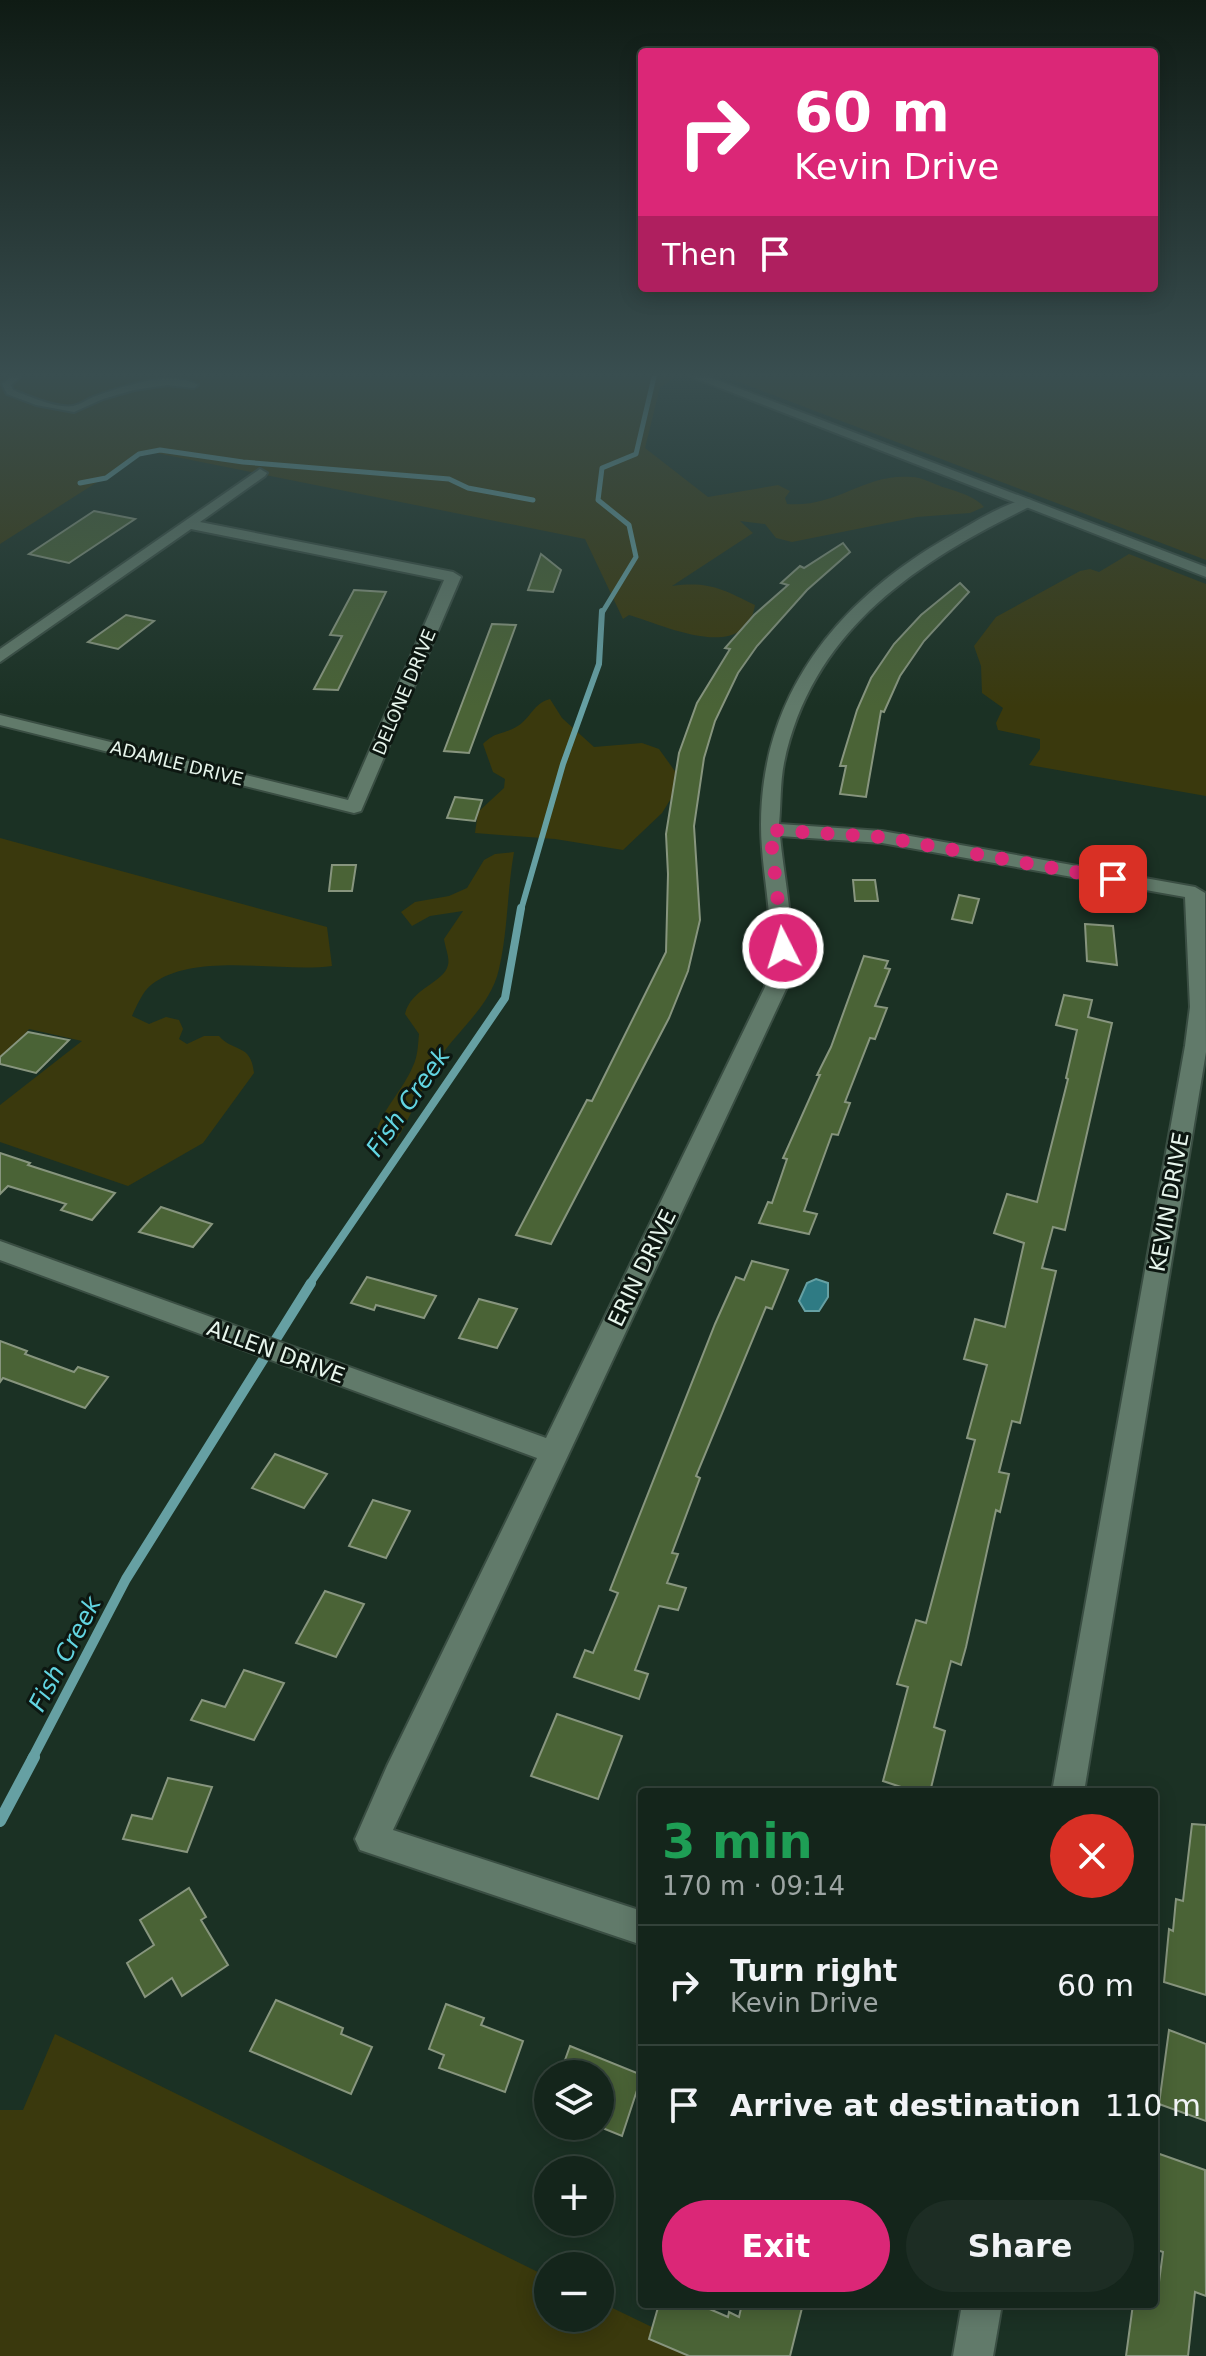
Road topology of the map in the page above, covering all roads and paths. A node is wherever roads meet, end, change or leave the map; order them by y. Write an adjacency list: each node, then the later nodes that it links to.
1 (240, 487): 4 (street)
2 (984, 487): 3 (street)
3 (1026, 503): 5 (street); 11 (street, ERIN DRIVE)
4 (188, 524): 7 (street); 10 (street, DELONE DRIVE)
5 (1206, 572)
6 (0, 636): 7 (street)
7 (22, 641): 8 (street)
8 (0, 657)
9 (0, 720): 10 (street, ADAMLE DRIVE)
10 (354, 807)
11 (770, 830): 13 (street, ERIN DRIVE); 14 (street, KEVIN DRIVE)
12 (0, 1250): 13 (street, ALLEN DRIVE)
13 (553, 1452): 15 (street, ERIN DRIVE)
14 (1069, 1788)
15 (638, 1927)
16 (981, 2308): 17 (street)
17 (973, 2356)

